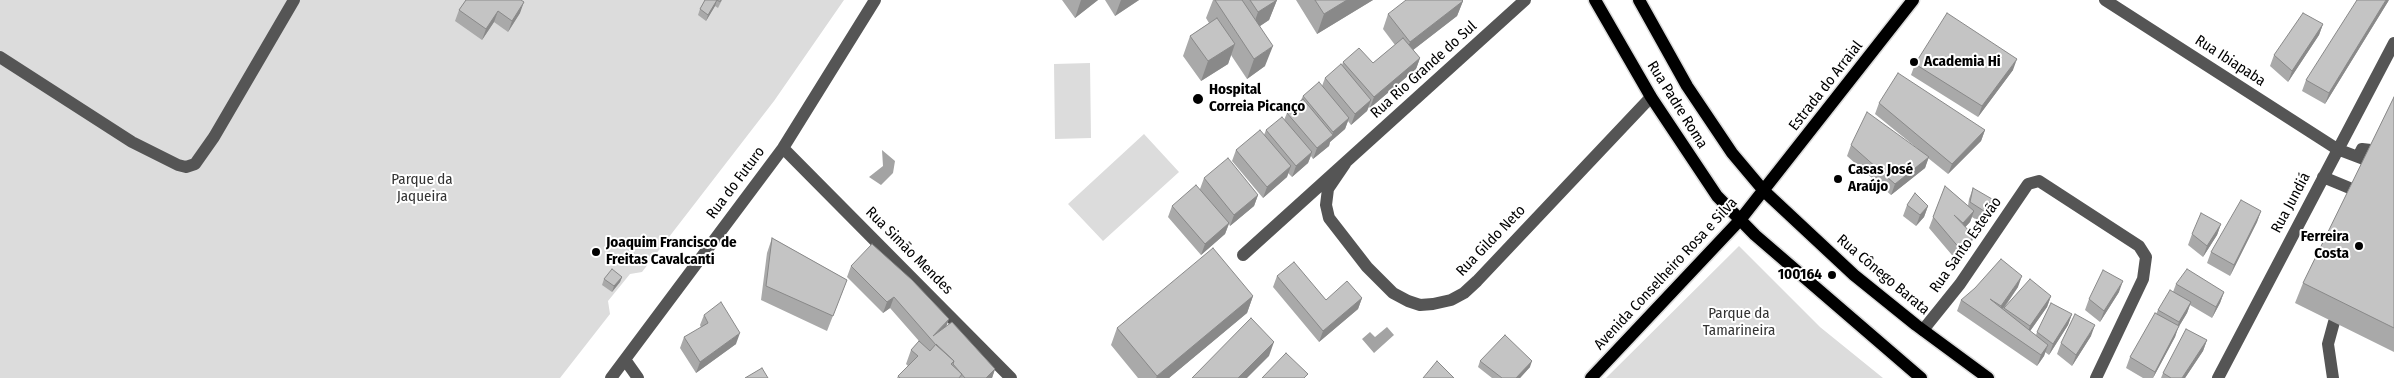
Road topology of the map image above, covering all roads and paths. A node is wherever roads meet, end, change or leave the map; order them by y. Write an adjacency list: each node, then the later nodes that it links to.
1 (294, 0): 9 (street)
2 (875, 0): 11 (street, Rua do Futuro)
3 (1525, 0): 14 (street, Rua Rio Grande do Sul)
4 (1595, 0): 10 (main road, Rua Padre Roma)
5 (1639, 0): 17 (main road, Rua Padre Roma)
6 (1913, 0): 17 (main road, Estrada do Arraial)
7 (2105, 0): 12 (street, Rua Ibiapaba)
8 (2394, 43): 12 (street, Rua Jundiá)
9 (0, 57)
10 (1651, 97): 18 (street, Rua Gildo Neto); 19 (main road, Rua Padre Roma)
11 (783, 148): 23 (street, Rua do Futuro); 26 (street, Rua Simão Mendes)
12 (2338, 149): 13 (street, Rua Ibiapaba); 15 (street, Rua Jundiá)
13 (2394, 161)
14 (1345, 164): 18 (street, Rua Rio Grande do Sul); 20 (street, Rua Rio Grande do Sul)
15 (2323, 177): 16 (street); 31 (street, Rua Jundiá)
16 (2352, 189)
17 (1764, 191): 19 (main road, Avenida Conselheiro Rosa e Silva); 22 (main road, Rua Cônego Barata)
18 (1326, 205)
19 (1740, 220): 27 (main road, Avenida Conselheiro Rosa e Silva); 28 (main road)
20 (1243, 255)
21 (2334, 322): 32 (street)
22 (1923, 330): 29 (main road, Rua Cônego Barata); 30 (street, Rua Santo Estevão)
23 (626, 361): 24 (street, Rua do Futuro); 25 (street)
24 (611, 378)
25 (638, 378)
26 (1010, 378)
27 (1591, 378)
28 (1921, 378)
29 (1988, 378)
30 (2096, 378)
31 (2218, 378)
32 (2332, 378)

